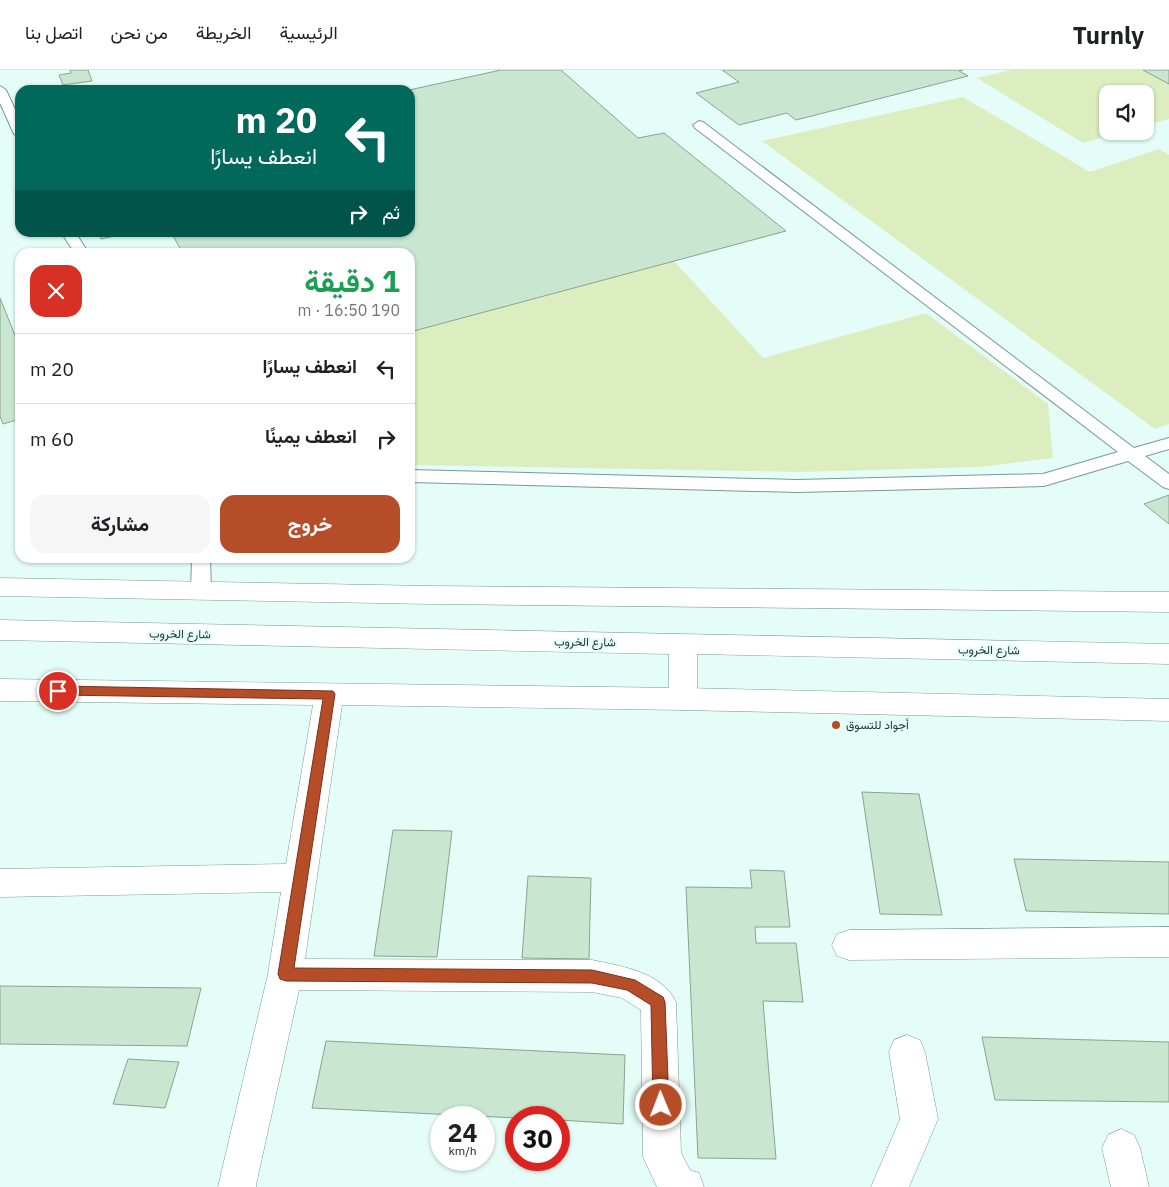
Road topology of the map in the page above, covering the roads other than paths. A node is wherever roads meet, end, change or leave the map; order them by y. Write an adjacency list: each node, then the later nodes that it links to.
1 (0, 90): 2 (lane)
2 (15, 123)
3 (699, 124): 7 (lane)
4 (71, 237): 5 (lane)
5 (78, 248)
6 (1169, 443): 7 (lane)
7 (1130, 454): 8 (lane); 9 (lane)
8 (415, 476)
9 (1169, 483)
10 (201, 563): 12 (lane)
11 (0, 587): 12 (street)
12 (201, 591): 13 (street)
13 (1169, 602)
14 (0, 630): 15 (street, شارع الخروب)
15 (683, 644): 16 (street, شارع الخروب); 19 (street)
16 (1169, 654)
17 (0, 690): 18 (street)
18 (329, 694): 19 (street); 21 (street)
19 (683, 699): 20 (street)
20 (1169, 710)
21 (300, 878): 22 (street); 25 (street)
22 (0, 883)
23 (1169, 942): 24 (street)
24 (849, 945)
25 (286, 974): 28 (street); 29 (street)
26 (907, 1052): 30 (street)
27 (1121, 1148): 31 (street)
28 (237, 1186)
29 (685, 1187)
30 (890, 1187)
31 (1130, 1187)

